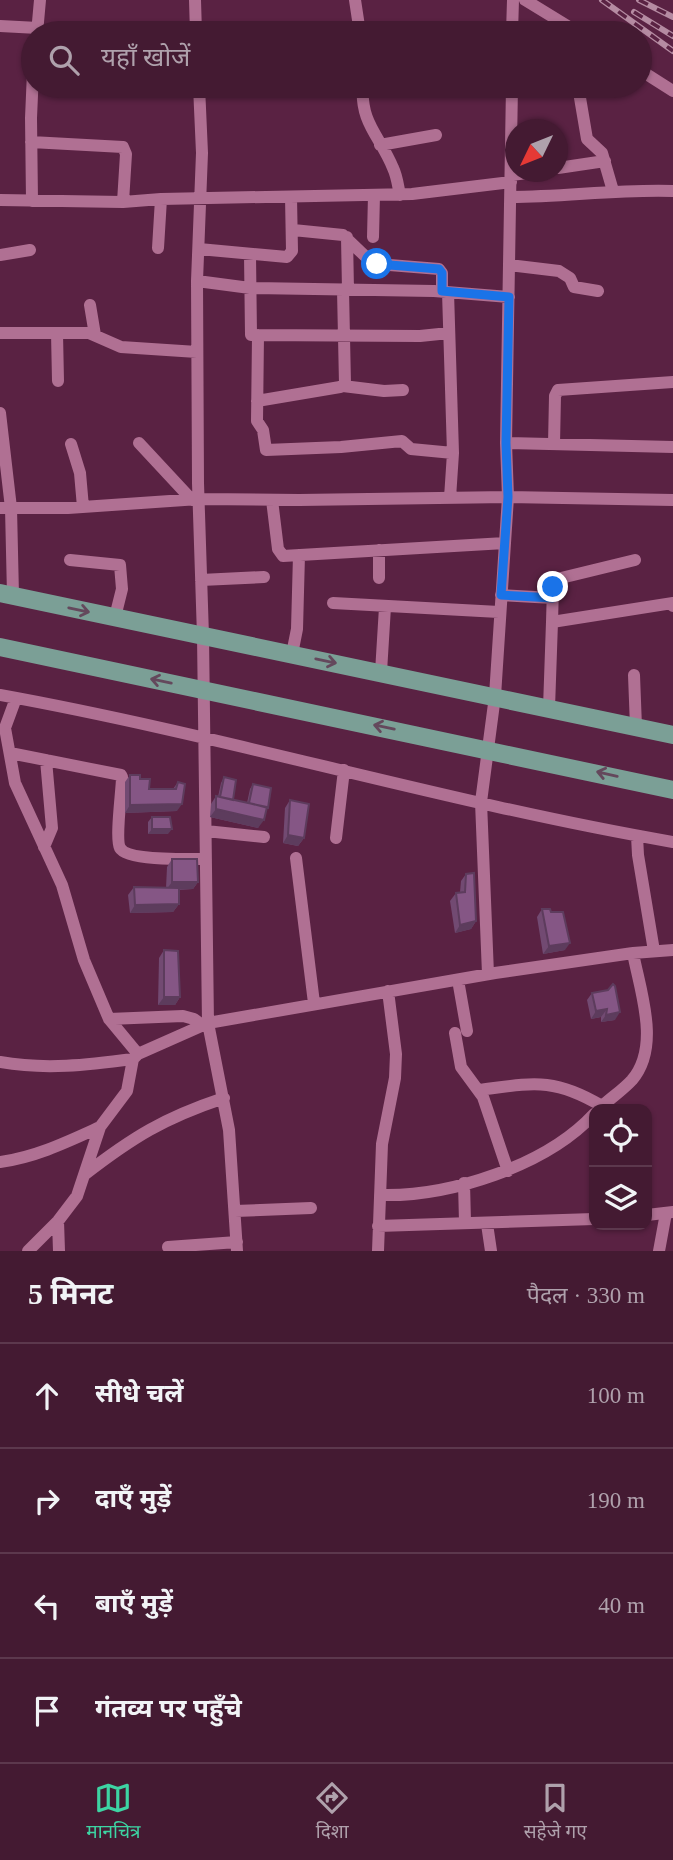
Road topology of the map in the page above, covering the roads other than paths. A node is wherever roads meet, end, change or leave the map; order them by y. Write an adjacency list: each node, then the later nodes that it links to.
1 (40, 0): 6 (street)
2 (195, 0): 7 (street)
3 (355, 0): 8 (street)
4 (513, 0): 9 (street)
5 (525, 0): 10 (street)
6 (38, 21)
7 (196, 21)
8 (358, 21)
9 (512, 21)
10 (558, 21)
11 (0, 26): 12 (street)
12 (21, 29)
13 (652, 78): 14 (street)
14 (673, 91)
15 (32, 98): 22 (street)
16 (199, 98): 34 (street)
17 (363, 98): 23 (street)
18 (512, 98): 20 (street)
19 (581, 98): 24 (street)
20 (512, 119)
21 (436, 135): 23 (street)
22 (31, 142): 37 (street); 38 (street)
23 (380, 145): 31 (street)
24 (605, 161): 25 (street); 28 (street)
25 (568, 167)
26 (505, 179): 31 (street)
27 (511, 182): 33 (street)
28 (613, 191): 29 (street); 33 (street)
29 (673, 191)
30 (374, 195): 31 (street); 32 (street); 41 (street)
31 (400, 195)
32 (291, 197): 34 (street); 39 (street)
33 (511, 197): 47 (street)
34 (201, 198): 35 (street); 43 (street)
35 (161, 199): 38 (street); 42 (street)
36 (0, 200): 37 (street)
37 (32, 201): 38 (street)
38 (123, 202)
39 (293, 230): 40 (street); 45 (street)
40 (347, 237): 50 (street); 52 (street)
41 (373, 237)
42 (159, 248)
43 (199, 249): 45 (street); 48 (street)
44 (30, 250): 46 (street)
45 (250, 254): 49 (street)
46 (0, 255)
47 (509, 265): 51 (street); 53 (street)
48 (197, 281): 49 (street); 61 (street)
49 (250, 288): 50 (street); 59 (street)
50 (345, 290): 52 (street); 60 (street)
51 (598, 291)
52 (445, 292): 53 (street); 57 (street)
53 (509, 297): 69 (street)
54 (90, 305): 58 (street)
55 (0, 333): 56 (street)
56 (57, 333): 58 (street); 62 (street)
57 (449, 333): 60 (street); 73 (street)
58 (95, 335): 61 (street)
59 (258, 335): 60 (street); 66 (street)
60 (344, 336): 64 (street)
61 (198, 352): 76 (street)
62 (58, 380)
63 (673, 382): 71 (street)
64 (343, 386): 65 (street); 66 (street)
65 (403, 390)
66 (257, 401): 73 (street)
67 (0, 413): 80 (street)
68 (139, 443): 76 (street)
69 (506, 443): 71 (street); 74 (street)
70 (71, 444): 79 (street)
71 (554, 444): 72 (street)
72 (673, 447)
73 (453, 453): 75 (street)
74 (508, 497): 75 (street); 78 (street); 81 (street)
75 (450, 498): 77 (street)
76 (195, 499): 77 (street); 79 (street); 88 (street)
77 (272, 500): 83 (street)
78 (673, 500)
79 (83, 507): 80 (street)
80 (5, 508): 89 (street)
81 (505, 543): 82 (street); 90 (street)
82 (380, 550): 83 (street); 87 (street)
83 (299, 555): 100 (street)
84 (70, 560): 96 (street)
85 (635, 560): 91 (street)
86 (264, 578): 88 (street)
87 (379, 578)
88 (201, 580): 98 (street)
89 (6, 594): 96 (main road, one-way to 96)
90 (501, 595): 91 (street); 95 (street)
91 (553, 598): 97 (street)
92 (332, 603): 94 (street)
93 (673, 604): 97 (street)
94 (385, 607): 95 (street); 101 (street)
95 (499, 612): 105 (street)
96 (114, 617): 98 (main road)
97 (552, 622): 107 (street)
98 (203, 636): 100 (main road); 103 (street)
99 (0, 647): 103 (main road, one-way to 99)
100 (292, 654): 101 (main road, one-way to 101)
101 (381, 672): 105 (main road)
102 (634, 675): 108 (street)
103 (203, 690): 111 (street); 112 (main road, one-way to 103)
104 (0, 695): 106 (street)
105 (495, 696): 107 (main road); 112 (street)
106 (16, 698): 109 (street); 111 (street)
107 (549, 708): 108 (main road)
108 (636, 727): 110 (main road)
109 (3, 731): 113 (street)
110 (673, 735)
111 (204, 737): 115 (street); 118 (street)
112 (487, 749): 116 (main road, one-way to 112); 117 (street)
113 (10, 753): 114 (street); 123 (street)
114 (46, 760): 123 (street); 125 (street)
115 (344, 770): 117 (street); 121 (street)
116 (673, 790)
117 (481, 802): 119 (street); 129 (street)
118 (205, 831): 120 (street); 125 (street)
119 (637, 836): 122 (street); 127 (street)
120 (264, 837)
121 (336, 838)
122 (673, 842)
123 (44, 847): 133 (street)
124 (296, 858): 132 (street)
125 (206, 859): 134 (street)
126 (673, 950): 127 (street)
127 (654, 951): 128 (street)
128 (633, 953): 129 (street); 140 (street)
129 (488, 975): 130 (street)
130 (458, 979): 131 (street); 137 (street)
131 (388, 991): 132 (street); 147 (street)
132 (314, 1003): 134 (street)
133 (109, 1019): 134 (street); 135 (street)
134 (205, 1024): 135 (street); 138 (street)
135 (135, 1057): 136 (street); 142 (street)
136 (0, 1062)
137 (479, 1090): 139 (street); 144 (street)
138 (224, 1098): 145 (street); 149 (street)
139 (592, 1104)
140 (605, 1104)
141 (589, 1118): 144 (street)
142 (100, 1127): 143 (street); 145 (street)
143 (0, 1162)
144 (508, 1171): 146 (street)
145 (83, 1176): 152 (street)
146 (464, 1183): 147 (street); 153 (street)
147 (380, 1195): 155 (street)
148 (311, 1208): 149 (street)
149 (235, 1211): 156 (street)
150 (669, 1212): 162 (street)
151 (589, 1219): 154 (street)
152 (58, 1221): 158 (street); 159 (street)
153 (466, 1222): 154 (street); 155 (street)
154 (487, 1224): 161 (street)
155 (378, 1226): 160 (street)
156 (237, 1246): 157 (street)
157 (168, 1247)
158 (28, 1251)
159 (59, 1251)
160 (378, 1251)
161 (492, 1251)
162 (659, 1251)

